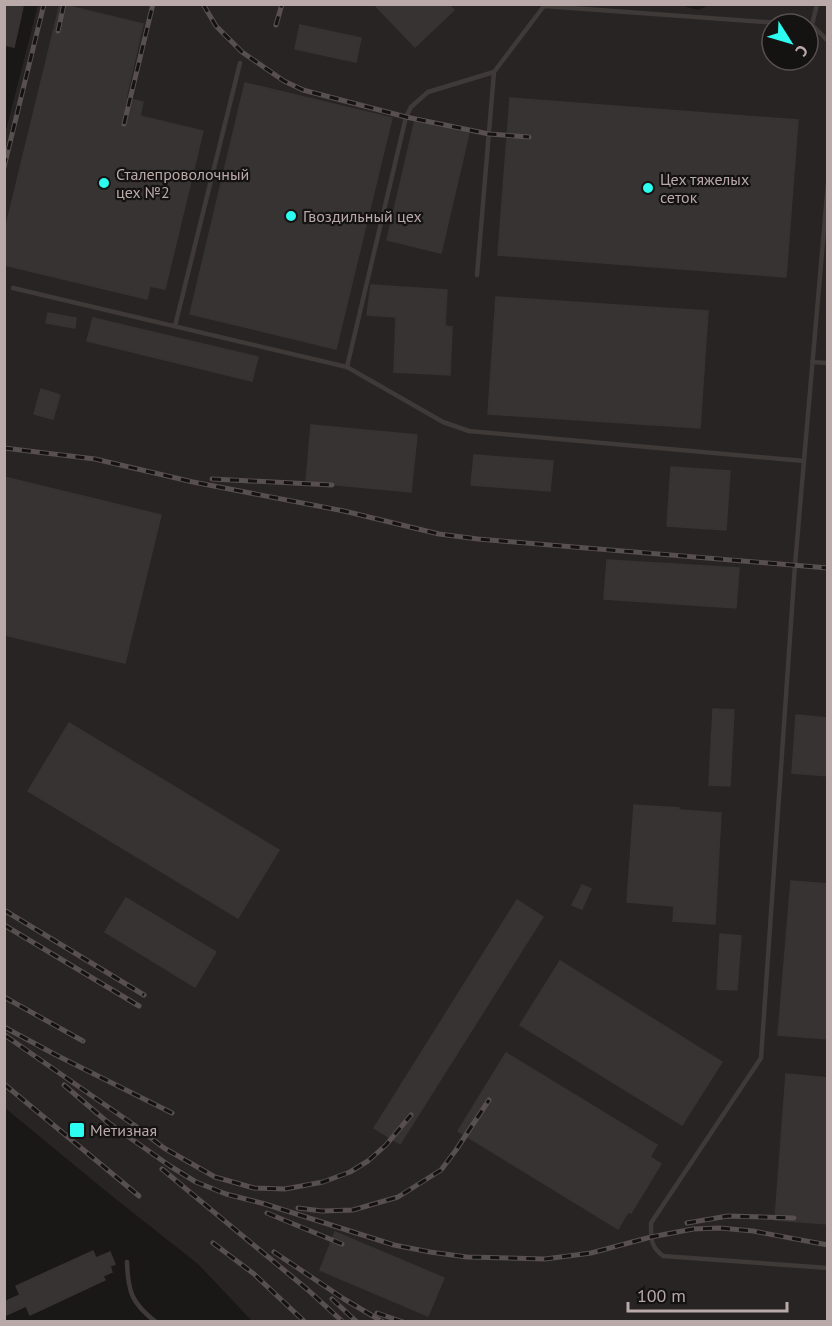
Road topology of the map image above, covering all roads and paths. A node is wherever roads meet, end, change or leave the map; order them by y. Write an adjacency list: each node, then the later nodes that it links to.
1 (760, 22): 3 (lane)
2 (240, 63): 7 (lane)
3 (495, 72): 5 (lane); 10 (lane)
4 (828, 183): 8 (lane)
5 (477, 275)
6 (13, 288): 7 (lane)
7 (175, 326): 10 (lane)
8 (812, 362): 9 (lane); 11 (lane)
9 (828, 363)
10 (346, 367): 11 (lane)
11 (804, 461): 13 (lane)
12 (127, 1262): 14 (lane)
13 (828, 1268)
14 (156, 1322)

